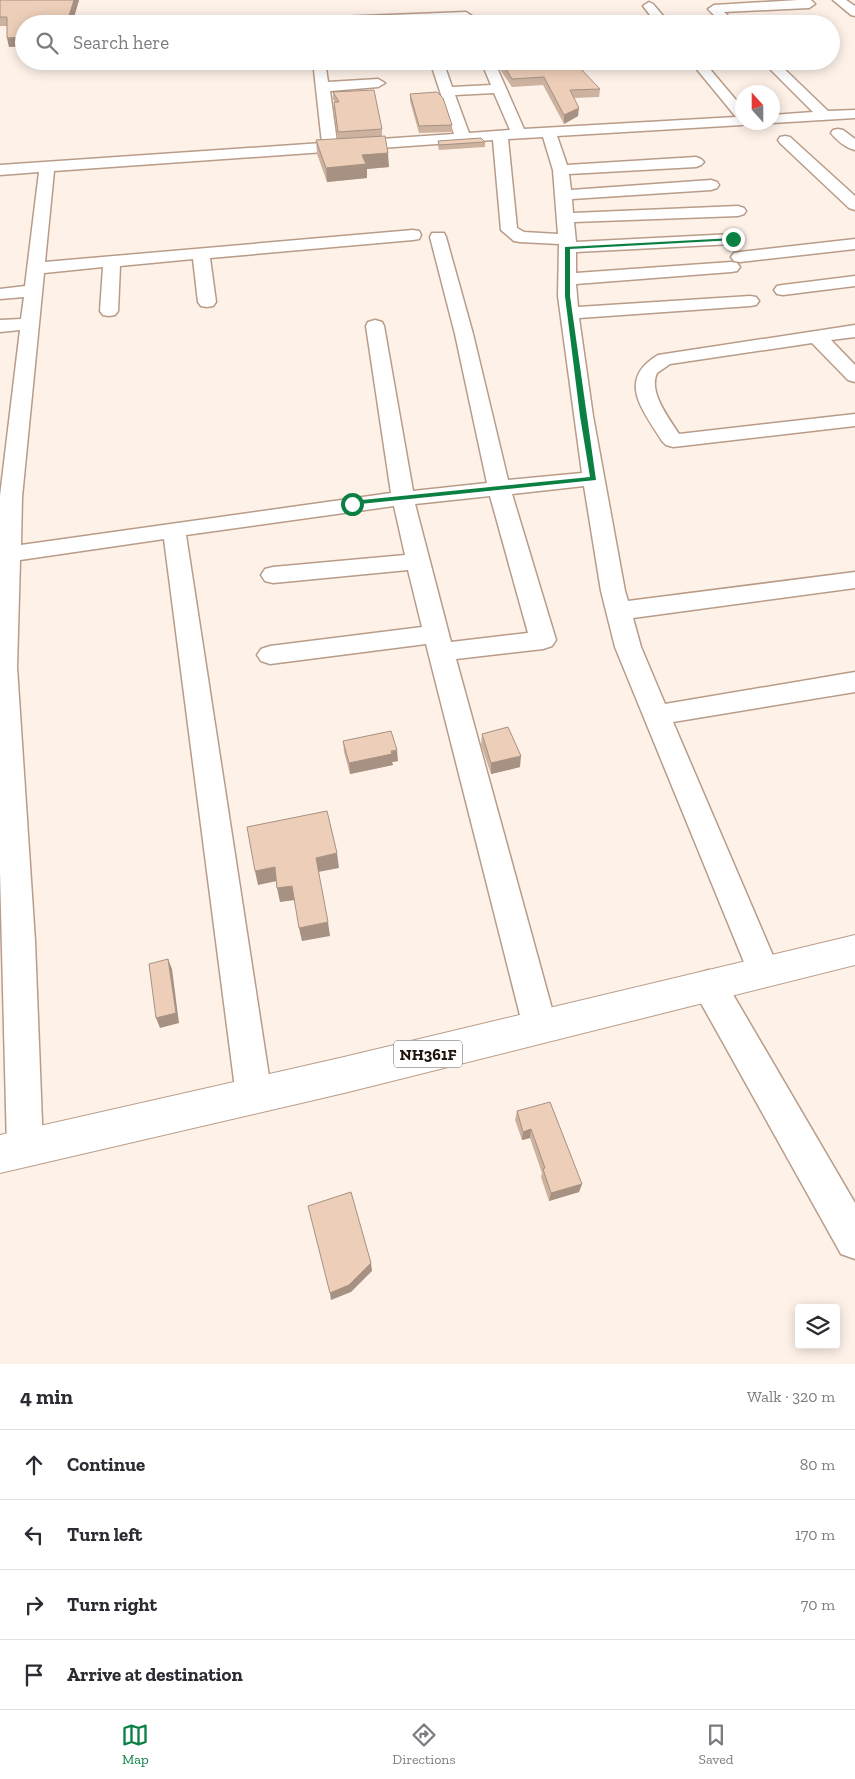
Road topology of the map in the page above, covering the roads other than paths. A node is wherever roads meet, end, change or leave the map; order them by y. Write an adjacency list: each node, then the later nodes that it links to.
1 (804, 0): 10 (street)
2 (839, 0): 6 (street)
3 (382, 6): 8 (street)
4 (649, 6): 9 (street)
5 (310, 7): 7 (street)
6 (855, 12)
7 (312, 15)
8 (386, 15)
9 (656, 15)
10 (720, 15)
11 (320, 70): 17 (street)
12 (439, 70): 19 (street)
13 (491, 70): 18 (street)
14 (704, 70): 20 (street)
15 (777, 70): 22 (street)
16 (378, 83): 17 (street)
17 (322, 87): 31 (street)
18 (499, 89): 19 (street); 26 (street)
19 (447, 91): 28 (street)
20 (735, 107)
21 (855, 114): 22 (street)
22 (824, 115): 23 (street)
23 (780, 118)
24 (735, 122): 32 (street)
25 (838, 133): 30 (street)
26 (519, 134): 27 (street); 32 (street)
27 (500, 135): 28 (street); 41 (street)
28 (463, 138): 31 (street)
29 (786, 140): 38 (street)
30 (855, 146)
31 (330, 147): 34 (street)
32 (559, 150): 33 (street); 37 (street)
33 (696, 162)
34 (47, 167): 35 (street); 47 (street)
35 (0, 170)
36 (711, 185): 37 (street)
37 (562, 195): 41 (street)
38 (855, 205)
39 (738, 211): 41 (street)
40 (413, 235): 45 (street)
41 (566, 235): 43 (street); 48 (street)
42 (438, 237): 64 (street)
43 (733, 239)
44 (855, 244): 48 (street)
45 (201, 254): 46 (street); 53 (street)
46 (112, 261): 47 (street); 54 (street)
47 (35, 279): 51 (street); 56 (street)
48 (568, 279): 55 (street)
49 (855, 281): 50 (street)
50 (783, 290)
51 (0, 294)
52 (750, 301): 55 (street)
53 (207, 302)
54 (109, 311)
55 (570, 313): 63 (street)
56 (30, 324): 57 (street); 67 (street)
57 (0, 326)
58 (375, 326): 65 (street)
59 (855, 331): 60 (street)
60 (816, 336): 61 (street); 62 (street)
61 (855, 376)
62 (855, 420)
63 (594, 478): 64 (street); 71 (street)
64 (499, 488): 65 (street); 72 (street)
65 (403, 498): 66 (street); 68 (street)
66 (174, 530): 67 (street); 80 (street)
67 (9, 554): 81 (street)
68 (419, 561): 69 (street); 72 (street)
69 (273, 575)
70 (855, 580): 71 (street)
71 (618, 611): 75 (street)
72 (438, 643): 73 (street); 79 (street)
73 (270, 655)
74 (855, 682): 75 (street)
75 (657, 715): 77 (street)
76 (855, 950): 77 (highway, NH361F)
77 (764, 972): 78 (highway, NH361F)
78 (709, 985): 79 (highway, NH361F); 82 (street)
79 (540, 1027): 80 (highway, NH361F)
80 (254, 1096): 81 (highway, NH361F)
81 (12, 1151)
82 (855, 1240)

